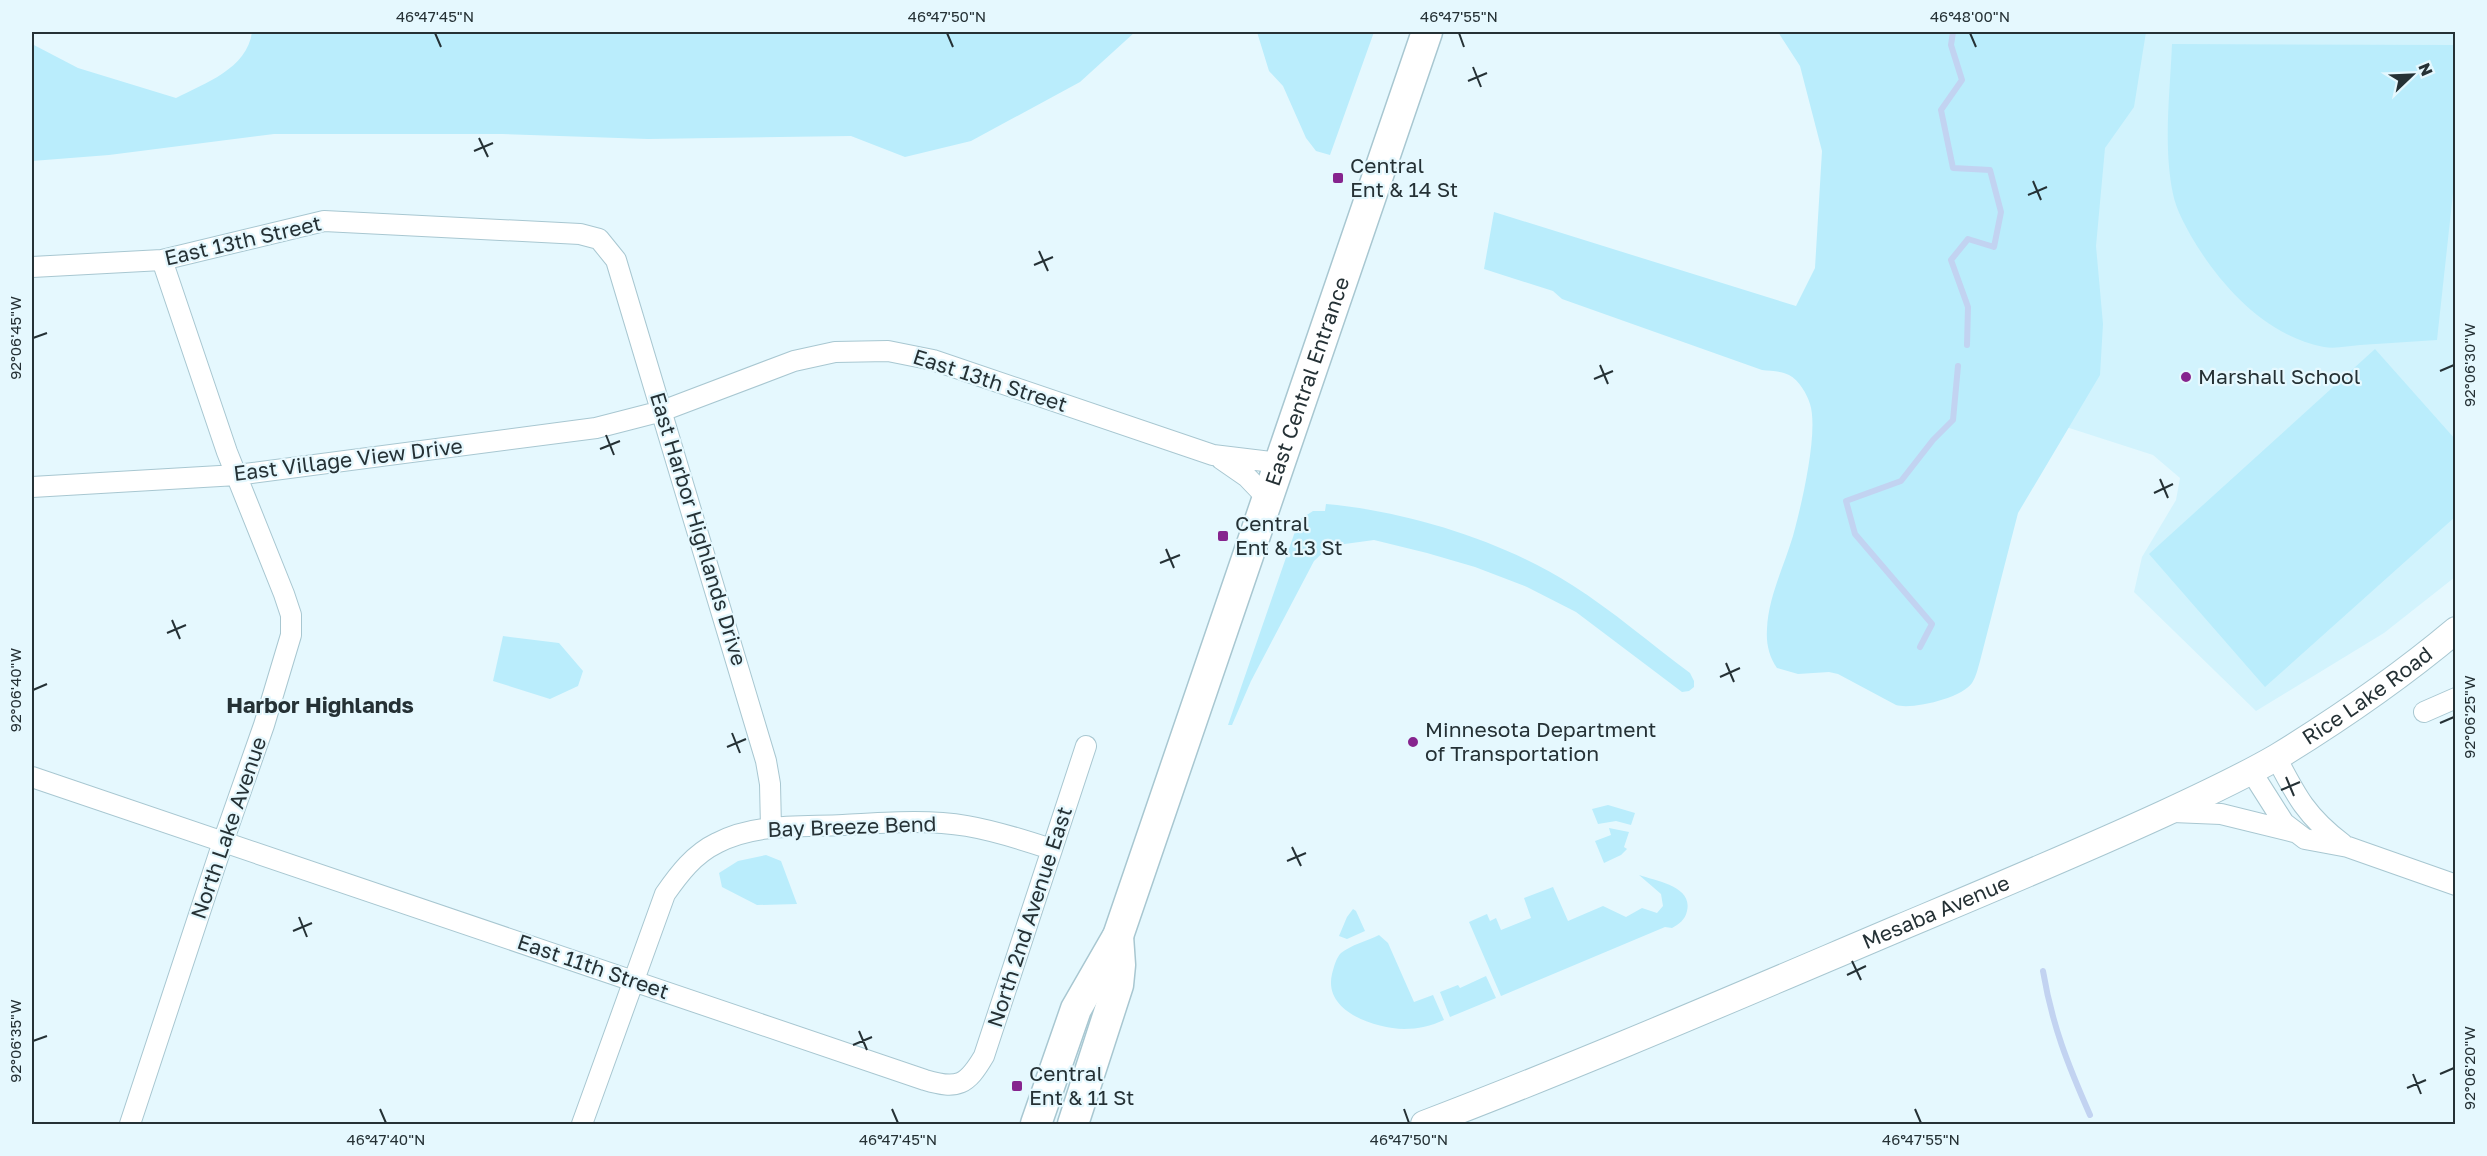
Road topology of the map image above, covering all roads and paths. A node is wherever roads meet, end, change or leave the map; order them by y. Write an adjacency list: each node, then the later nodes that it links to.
1 (1426, 32): 7 (highway, East Central Entrance)
2 (599, 239): 3 (street, East 13th Street); 5 (street, East Harbor Highlands Drive)
3 (162, 260): 4 (street, East 13th Street); 8 (street, North Lake Avenue)
4 (32, 267)
5 (662, 411): 6 (street, East 13th Street); 8 (street, East Village View Drive); 19 (street, East Harbor Highlands Drive)
6 (1213, 455): 7 (street, East 13th Street); 10 (street, East 13th Street)
7 (1280, 463): 10 (highway, East Central Entrance)
8 (237, 475): 9 (street, East Village View Drive); 21 (street, North Lake Avenue)
9 (32, 487)
10 (1268, 499): 25 (highway, East Central Entrance)
11 (2456, 630): 15 (main road, Rice Lake Road)
12 (2456, 698): 13 (street)
13 (2424, 712)
14 (1086, 746): 23 (street, North 2nd Avenue East)
15 (2276, 757): 16 (main road, Mesaba Avenue); 22 (street)
16 (2251, 771): 18 (main road, Mesaba Avenue); 20 (street)
17 (32, 777): 21 (street, East 11th Street)
18 (2167, 812): 20 (street); 32 (main road, Mesaba Avenue)
19 (771, 828): 23 (street, Bay Breeze Bend); 26 (street, Bay Breeze Bend)
20 (2294, 832): 22 (street)
21 (223, 842): 26 (street, East 11th Street); 29 (street, North Lake Avenue)
22 (2348, 847): 24 (street)
23 (1051, 849): 27 (street, North 2nd Avenue East)
24 (2456, 885)
25 (1118, 936): 28 (highway, East Central Entrance); 31 (highway, East Central Entrance)
26 (633, 981): 27 (street, East 11th Street); 30 (street, Bay Breeze Bend)
27 (964, 1083)
28 (1076, 1121)
29 (130, 1125)
30 (582, 1125)
31 (1036, 1125)
32 (1424, 1125)

